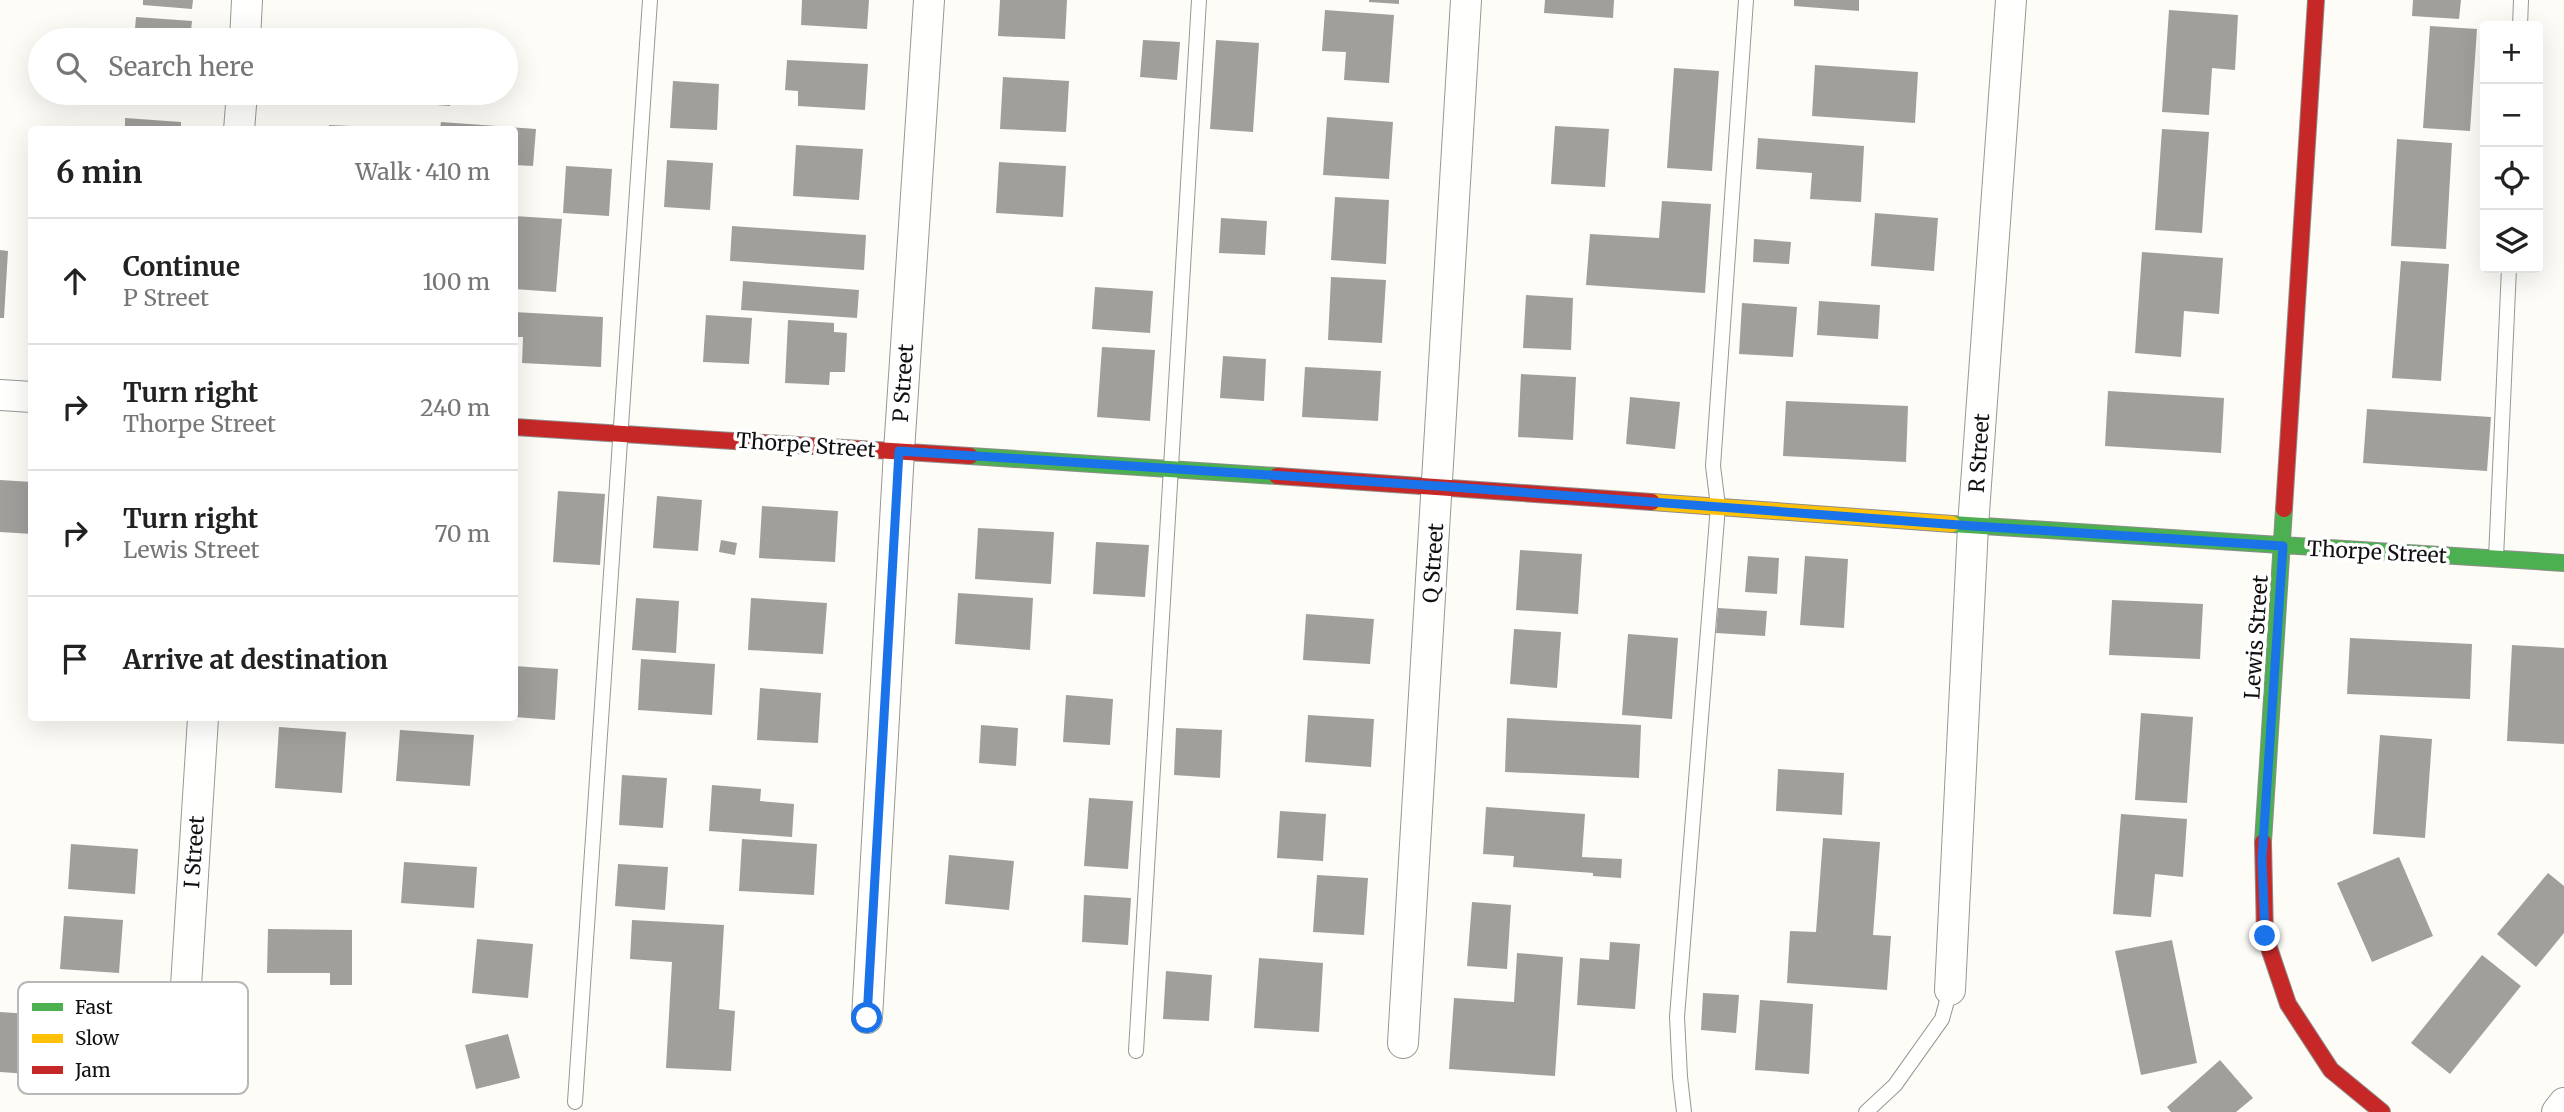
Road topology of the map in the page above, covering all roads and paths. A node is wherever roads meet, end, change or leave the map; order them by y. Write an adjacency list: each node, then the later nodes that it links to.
1 (247, 0): 11 (street)
2 (650, 0): 18 (lane)
3 (929, 0): 19 (street, P Street)
4 (1199, 0): 20 (lane)
5 (1466, 0): 21 (street, Q Street)
6 (1746, 0): 22 (lane)
7 (2011, 0): 23 (street, R Street)
8 (2316, 0): 24 (street, Lewis Street)
9 (2521, 0): 10 (lane)
10 (2520, 21)
11 (246, 28)
12 (241, 105): 13 (street)
13 (239, 126)
14 (2509, 273): 25 (lane)
15 (0, 395): 16 (street)
16 (28, 397)
17 (518, 427): 18 (street, Thorpe Street)
18 (621, 434): 19 (street, Thorpe Street); 33 (lane)
19 (899, 451): 20 (street, Thorpe Street); 30 (street, P Street)
20 (1171, 469): 21 (street, Thorpe Street); 32 (lane)
21 (1438, 486): 22 (street, Thorpe Street); 31 (street, Q Street)
22 (1718, 506): 23 (street, Thorpe Street); 35 (lane)
23 (1973, 526): 24 (street, Thorpe Street); 29 (street, R Street)
24 (2283, 546): 25 (street, Thorpe Street); 37 (street, Lewis Street)
25 (2496, 559): 26 (street, Thorpe Street)
26 (2564, 563)
27 (203, 721): 28 (street, I Street)
28 (186, 982)
29 (1950, 990): 36 (lane)
30 (867, 1018)
31 (1403, 1043)
32 (1136, 1051)
33 (575, 1102)
34 (2564, 1103): 38 (street)
35 (1684, 1112)
36 (1866, 1112)
37 (2382, 1112)
38 (2557, 1112)

